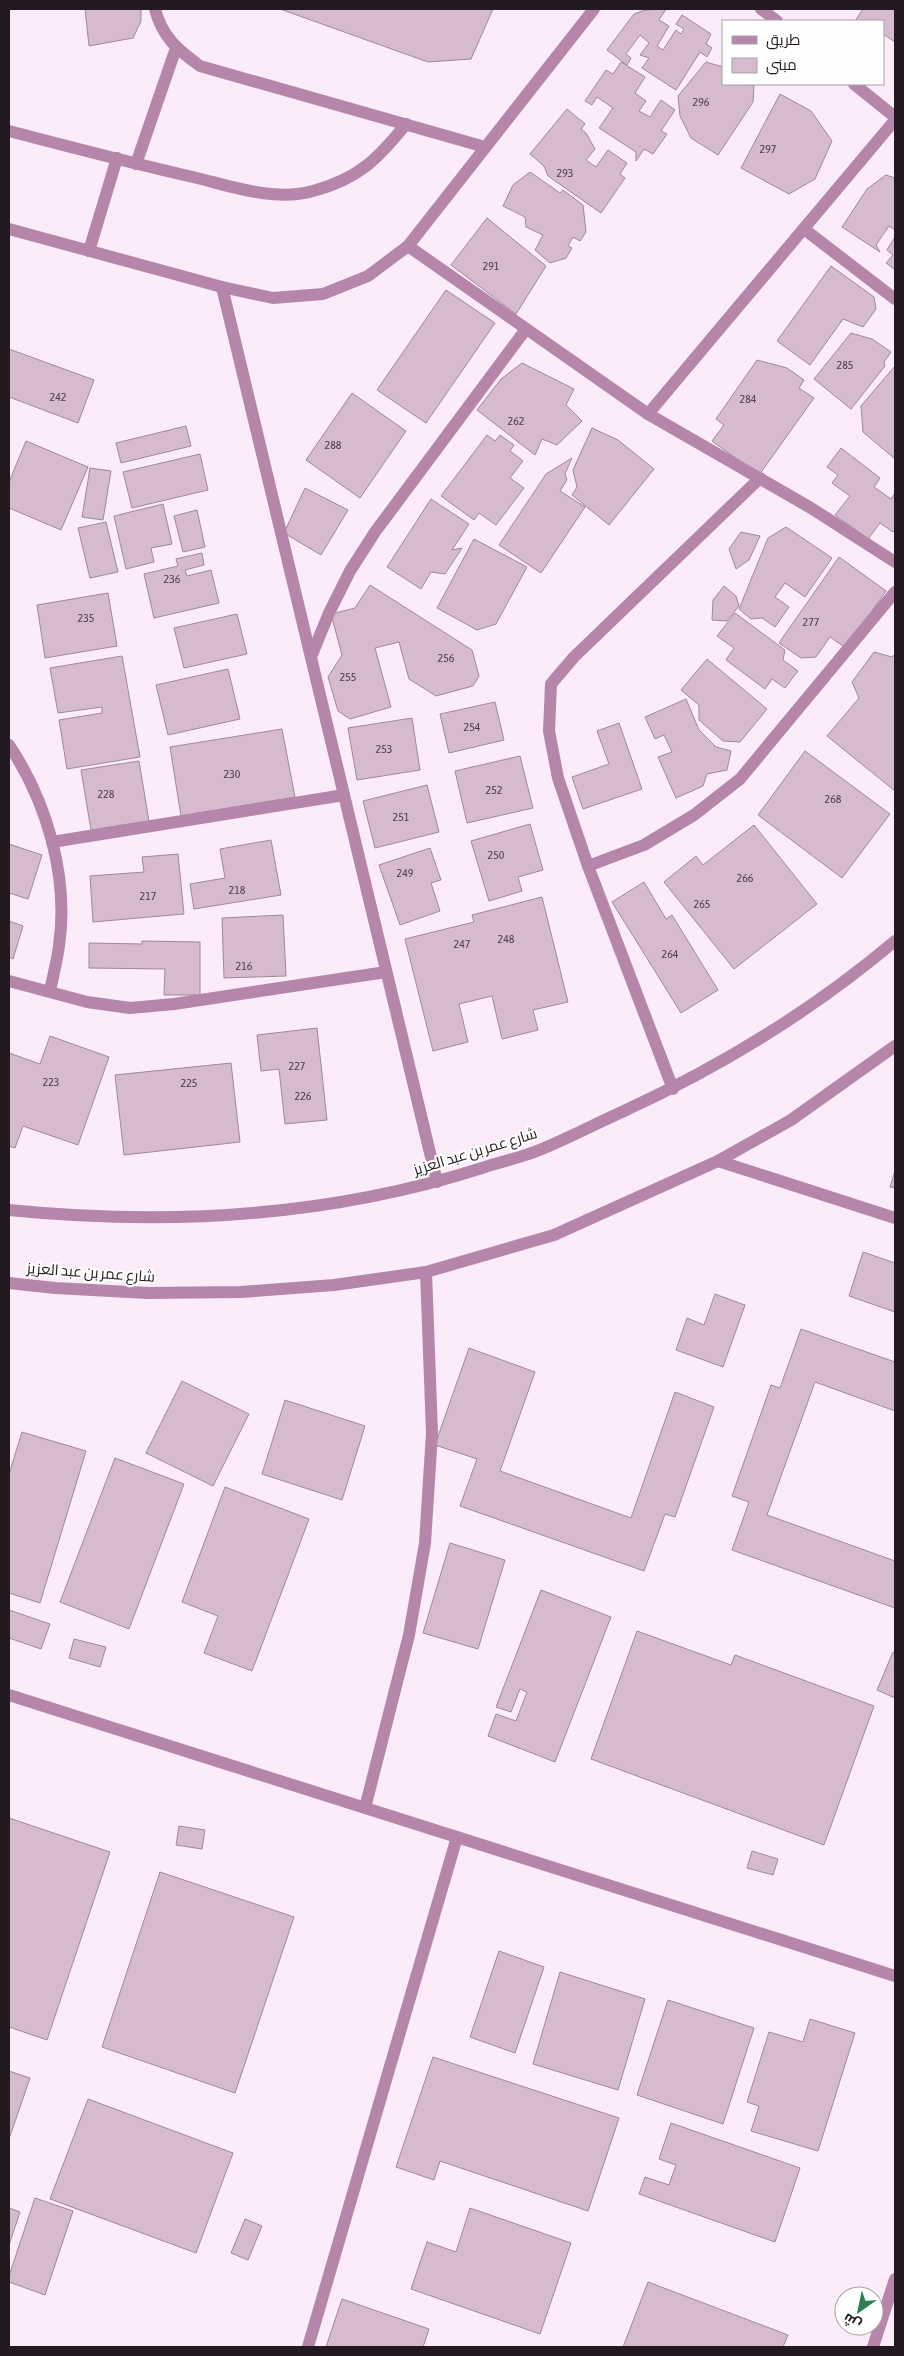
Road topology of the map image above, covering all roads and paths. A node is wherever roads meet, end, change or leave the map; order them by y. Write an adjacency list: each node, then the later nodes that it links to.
1 (156, 9): 5 (street)
2 (594, 9): 10 (street)
3 (761, 9): 4 (street)
4 (775, 20)
5 (176, 48): 8 (street); 12 (street)
6 (855, 85): 7 (street)
7 (895, 119): 13 (street)
8 (406, 124): 10 (street); 12 (street)
9 (9, 131): 11 (street)
10 (485, 147): 15 (street)
11 (117, 158): 12 (street); 16 (street)
12 (136, 164)
13 (804, 228): 18 (street); 20 (street)
14 (9, 229): 16 (street)
15 (408, 246): 17 (street); 19 (street)
16 (89, 251): 17 (street)
17 (222, 287): 24 (street)
18 (895, 299)
19 (526, 329): 20 (street); 24 (street)
20 (648, 414): 21 (street)
21 (760, 478): 22 (street); 28 (street)
22 (895, 562)
23 (895, 592): 28 (street)
24 (311, 656): 26 (street)
25 (9, 745): 27 (street)
26 (344, 795): 27 (street); 30 (street)
27 (52, 842): 32 (street)
28 (588, 866): 34 (street)
29 (895, 941): 34 (street, شارع عمر بن عبد العزيز)
30 (386, 972): 32 (street); 36 (street)
31 (9, 981): 32 (street)
32 (50, 991)
33 (895, 1046): 35 (street, شارع عمر بن عبد العزيز)
34 (673, 1089): 36 (street, شارع عمر بن عبد العزيز)
35 (718, 1161): 38 (street); 39 (street, شارع عمر بن عبد العزيز)
36 (437, 1182): 37 (street, شارع عمر بن عبد العزيز)
37 (9, 1210)
38 (895, 1218)
39 (426, 1272): 40 (street, شارع عمر بن عبد العزيز); 42 (street)
40 (9, 1283)
41 (9, 1695): 42 (street)
42 (365, 1808): 43 (street)
43 (457, 1837): 44 (street); 46 (street)
44 (895, 1976)
45 (895, 2279): 47 (street)
46 (308, 2347)
47 (873, 2347)

